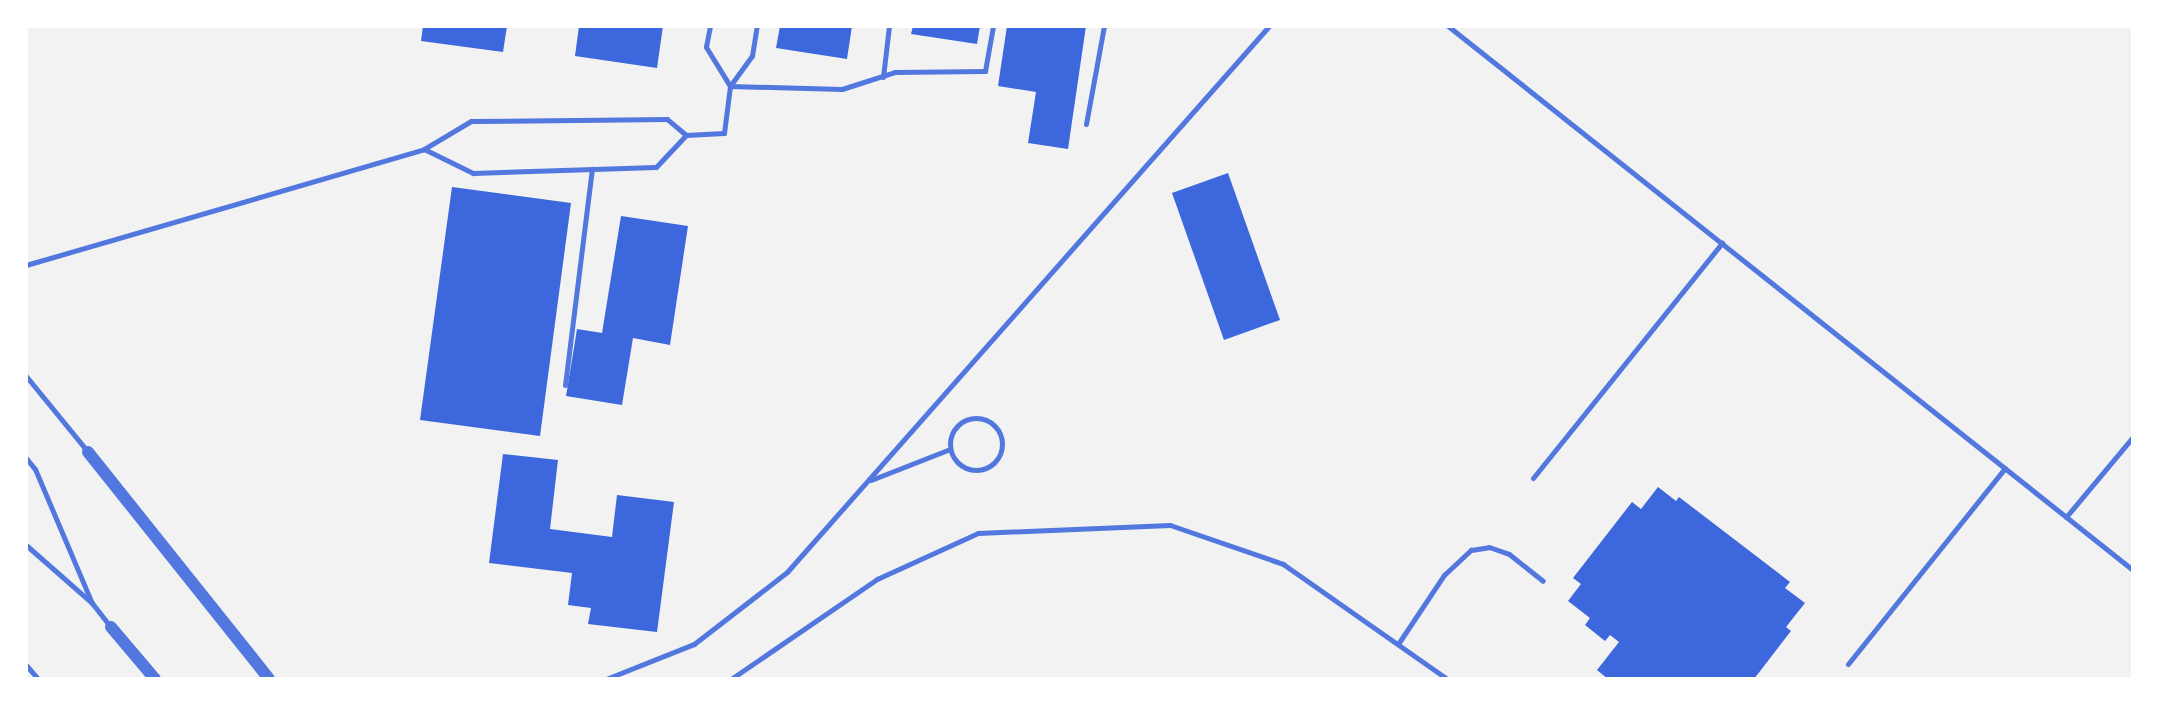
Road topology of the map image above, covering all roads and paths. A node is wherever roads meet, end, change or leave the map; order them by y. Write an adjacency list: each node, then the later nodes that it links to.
1 (710, 26): 9 (lane)
2 (757, 26): 9 (lane)
3 (889, 26): 8 (lane)
4 (993, 26): 8 (lane)
5 (1104, 26): 10 (lane)
6 (1269, 26): 24 (lane)
7 (1448, 26): 14 (lane)
8 (883, 76): 9 (lane)
9 (730, 86): 11 (lane)
10 (1086, 124)
11 (686, 135): 12 (lane); 13 (lane)
12 (424, 149): 13 (lane); 15 (lane)
13 (592, 169): 17 (lane)
14 (1722, 243): 22 (lane); 23 (lane)
15 (26, 265)
16 (26, 376): 20 (lane)
17 (565, 385)
18 (2133, 437): 25 (lane)
19 (950, 449): 19 (lane); 24 (lane)
20 (88, 452): 36 (street)
21 (26, 458): 29 (lane)
22 (2005, 468): 25 (lane); 32 (lane)
23 (1533, 478)
24 (868, 481): 37 (lane)
25 (2066, 517): 27 (lane)
26 (26, 545): 29 (lane)
27 (2133, 570)
28 (1543, 581): 31 (lane)
29 (92, 603): 30 (lane)
30 (111, 627): 35 (street)
31 (1398, 644): 38 (lane); 39 (lane)
32 (1848, 664)
33 (26, 665): 34 (lane)
34 (38, 679)
35 (155, 679)
36 (269, 679)
37 (606, 679)
38 (731, 679)
39 (1447, 679)

